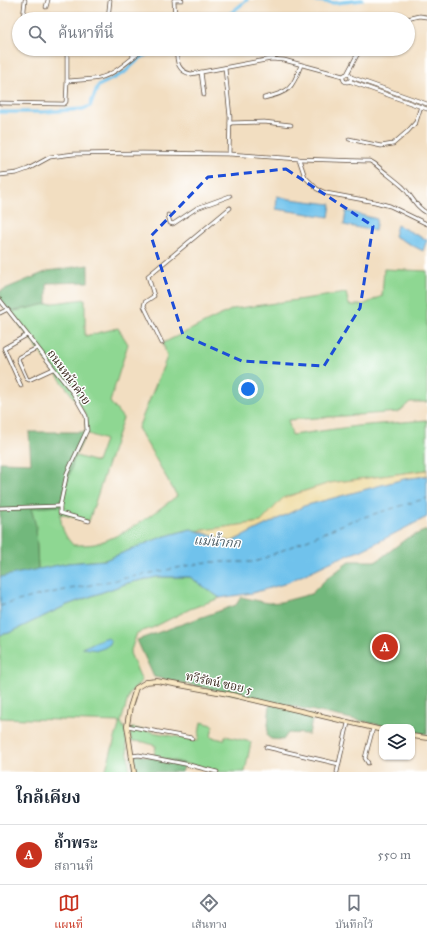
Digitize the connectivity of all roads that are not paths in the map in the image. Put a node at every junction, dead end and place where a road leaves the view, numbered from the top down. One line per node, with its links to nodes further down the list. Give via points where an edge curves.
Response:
1 (25, 0): 7 (street)
2 (48, 0): 6 (street)
3 (110, 0): 8 (street)
4 (174, 0): 5 (street); 9 (street)
5 (182, 0)
6 (46, 7)
7 (24, 12)
8 (109, 12)
9 (175, 12)
10 (415, 17): 11 (street)
11 (427, 17)
12 (67, 56): 22 (street)
13 (177, 56): 18 (street, via 180,69 191,74)
14 (356, 56): 19 (street)
15 (133, 57): 22 (street, via 106,76)
16 (301, 65): 17 (street, via 271,59); 20 (street); 24 (street, via 290,88 282,94)
17 (225, 68): 18 (street); 29 (street)
18 (201, 72): 23 (street)
19 (347, 74): 20 (street); 21 (street)
20 (343, 76): 21 (street, via 344,80)
21 (350, 79): 26 (street); 27 (street)
22 (68, 80): 25 (street, via 67,100 64,104)
23 (204, 95)
24 (264, 98)
25 (0, 103)
26 (427, 104)
27 (421, 106): 28 (street); 31 (street, via 416,122 392,144 381,146)
28 (427, 108)
29 (230, 123): 30 (street); 32 (street)
30 (292, 124)
31 (349, 139)
32 (229, 154): 33 (street); 34 (street, via 142,153 56,156 17,173)
33 (299, 159): 37 (street, via 370,161 404,188 412,201); 39 (street, via 303,173 317,189 390,206)
34 (0, 175)
35 (230, 196): 38 (street, via 197,208 173,224 170,223)
36 (230, 208): 44 (street, via 148,276 154,296 145,302 144,306)
37 (427, 213)
38 (168, 214)
39 (427, 224)
40 (0, 300): 41 (street, ถนนหน้าค่าย)
41 (8, 309): 42 (street); 43 (street, ถนนหน้าค่าย)
42 (0, 313)
43 (27, 335): 45 (street, ถนนหน้าค่าย); 47 (street, via 4,348)
44 (162, 343)
45 (37, 348): 46 (street, ถนนหน้าค่าย); 46 (street, via 19,357 27,379 30,380)
46 (53, 369): 48 (street, ถนนหน้าค่าย, via 73,394 86,416 87,430 67,473)
47 (21, 386)
48 (60, 506): 49 (street); 50 (street, via 60,513)
49 (0, 508)
50 (89, 521)
51 (348, 723): 52 (street, ทวีรัตน์ ซอย 5, via 228,694 158,681 146,682 136,688); 53 (street, ทวีรัตน์ ซอย 5); 61 (street)
52 (127, 726): 56 (street); 59 (street, ทวีรัตน์ ซอย 5)
53 (373, 728): 54 (street, ทวีรัตน์ ซอย 5); 60 (street, via 365,758)
54 (379, 729)
55 (415, 736): 57 (street)
56 (192, 738)
57 (427, 738)
58 (266, 747): 61 (street)
59 (131, 756): 62 (street, ทวีรัตน์ ซอย 5); 63 (street, via 139,755)
60 (368, 763)
61 (339, 764): 64 (street)
62 (134, 772)
63 (217, 772)
64 (337, 772)

